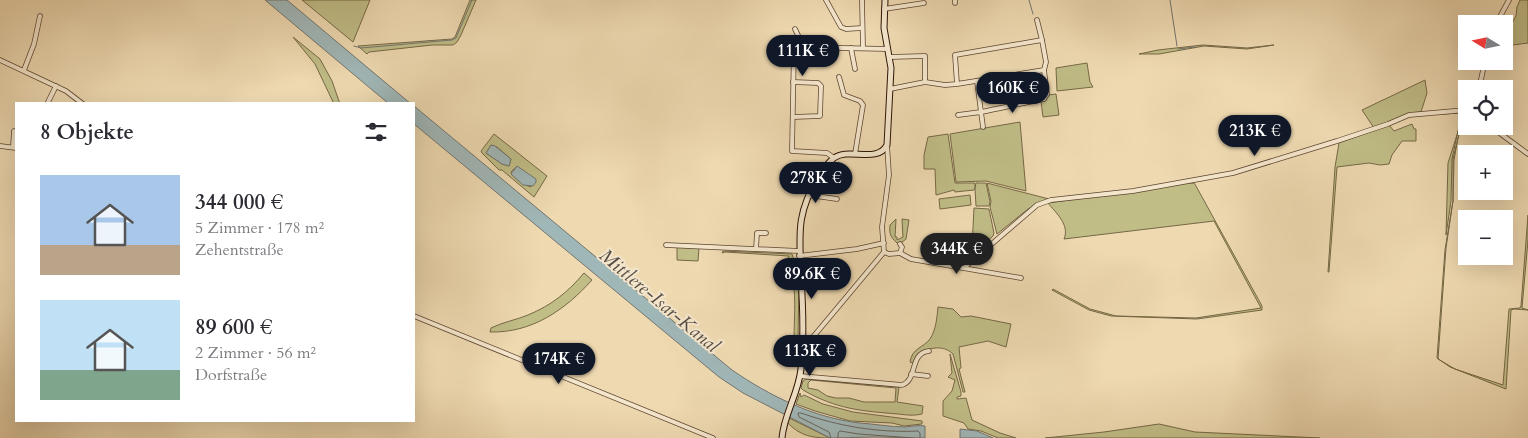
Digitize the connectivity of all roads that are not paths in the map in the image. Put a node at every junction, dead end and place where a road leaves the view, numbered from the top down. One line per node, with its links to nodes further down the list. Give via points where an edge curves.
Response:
1 (826, 0): 10 (street, via 841,27)
2 (862, 0): 10 (street)
3 (885, 0): 6 (street)
4 (1509, 0): 7 (street)
5 (924, 3): 6 (street)
6 (884, 9): 16 (street)
7 (1501, 15)
8 (40, 16): 20 (street)
9 (1037, 20): 12 (street)
10 (862, 28): 15 (street)
11 (795, 29): 13 (street)
12 (1042, 40): 21 (street, via 1046,62); 26 (street, via 955,55)
13 (804, 48): 14 (street); 23 (street, via 794,47)
14 (851, 48): 15 (street); 19 (street)
15 (863, 48): 16 (street)
16 (888, 50): 17 (street)
17 (890, 57): 24 (street, via 924,56); 28 (street)
18 (0, 60): 20 (street)
19 (855, 69)
20 (24, 70): 27 (street)
21 (1044, 70): 25 (street); 32 (street, via 1047,94 1044,99)
22 (839, 77): 41 (street, via 844,95 863,105)
23 (794, 82): 34 (street); 34 (street, via 818,83 821,86 820,116)
24 (925, 82): 26 (street); 28 (street)
25 (977, 82): 26 (street); 32 (street)
26 (957, 84)
27 (56, 86): 29 (street); 30 (street)
28 (890, 89): 40 (street)
29 (48, 102)
30 (81, 102)
31 (1458, 111): 54 (street, via 1409,115 1234,173 1133,191 1051,200 1029,212)
32 (980, 112): 33 (street); 35 (street)
33 (958, 115)
34 (793, 117): 43 (street, via 792,152 827,153)
35 (983, 127)
36 (14, 131): 39 (street)
37 (1502, 135): 42 (street)
38 (0, 146): 39 (street)
39 (14, 148)
40 (885, 148): 41 (street, via 876,154); 47 (street, via 889,175 882,227)
41 (855, 154): 43 (street)
42 (1528, 154)
43 (834, 158): 44 (street, via 823,170)
44 (810, 195): 45 (street); 52 (street, via 803,212)
45 (837, 199)
46 (766, 233): 50 (street, via 757,233)
47 (884, 243): 51 (street); 52 (street, via 857,249)
48 (900, 244): 53 (street)
49 (666, 245): 50 (street)
50 (756, 249): 52 (street)
51 (884, 252): 53 (street); 57 (street)
52 (799, 253): 57 (street)
53 (900, 253): 54 (street, via 911,259)
54 (965, 267): 55 (street)
55 (1021, 278)
56 (415, 316): 62 (street)
57 (802, 351): 60 (street)
58 (929, 352): 59 (street, via 917,357)
59 (911, 374): 60 (street, via 906,383 896,385); 61 (street)
60 (800, 376): 63 (street)
61 (928, 376)
62 (713, 438)
63 (782, 438)

